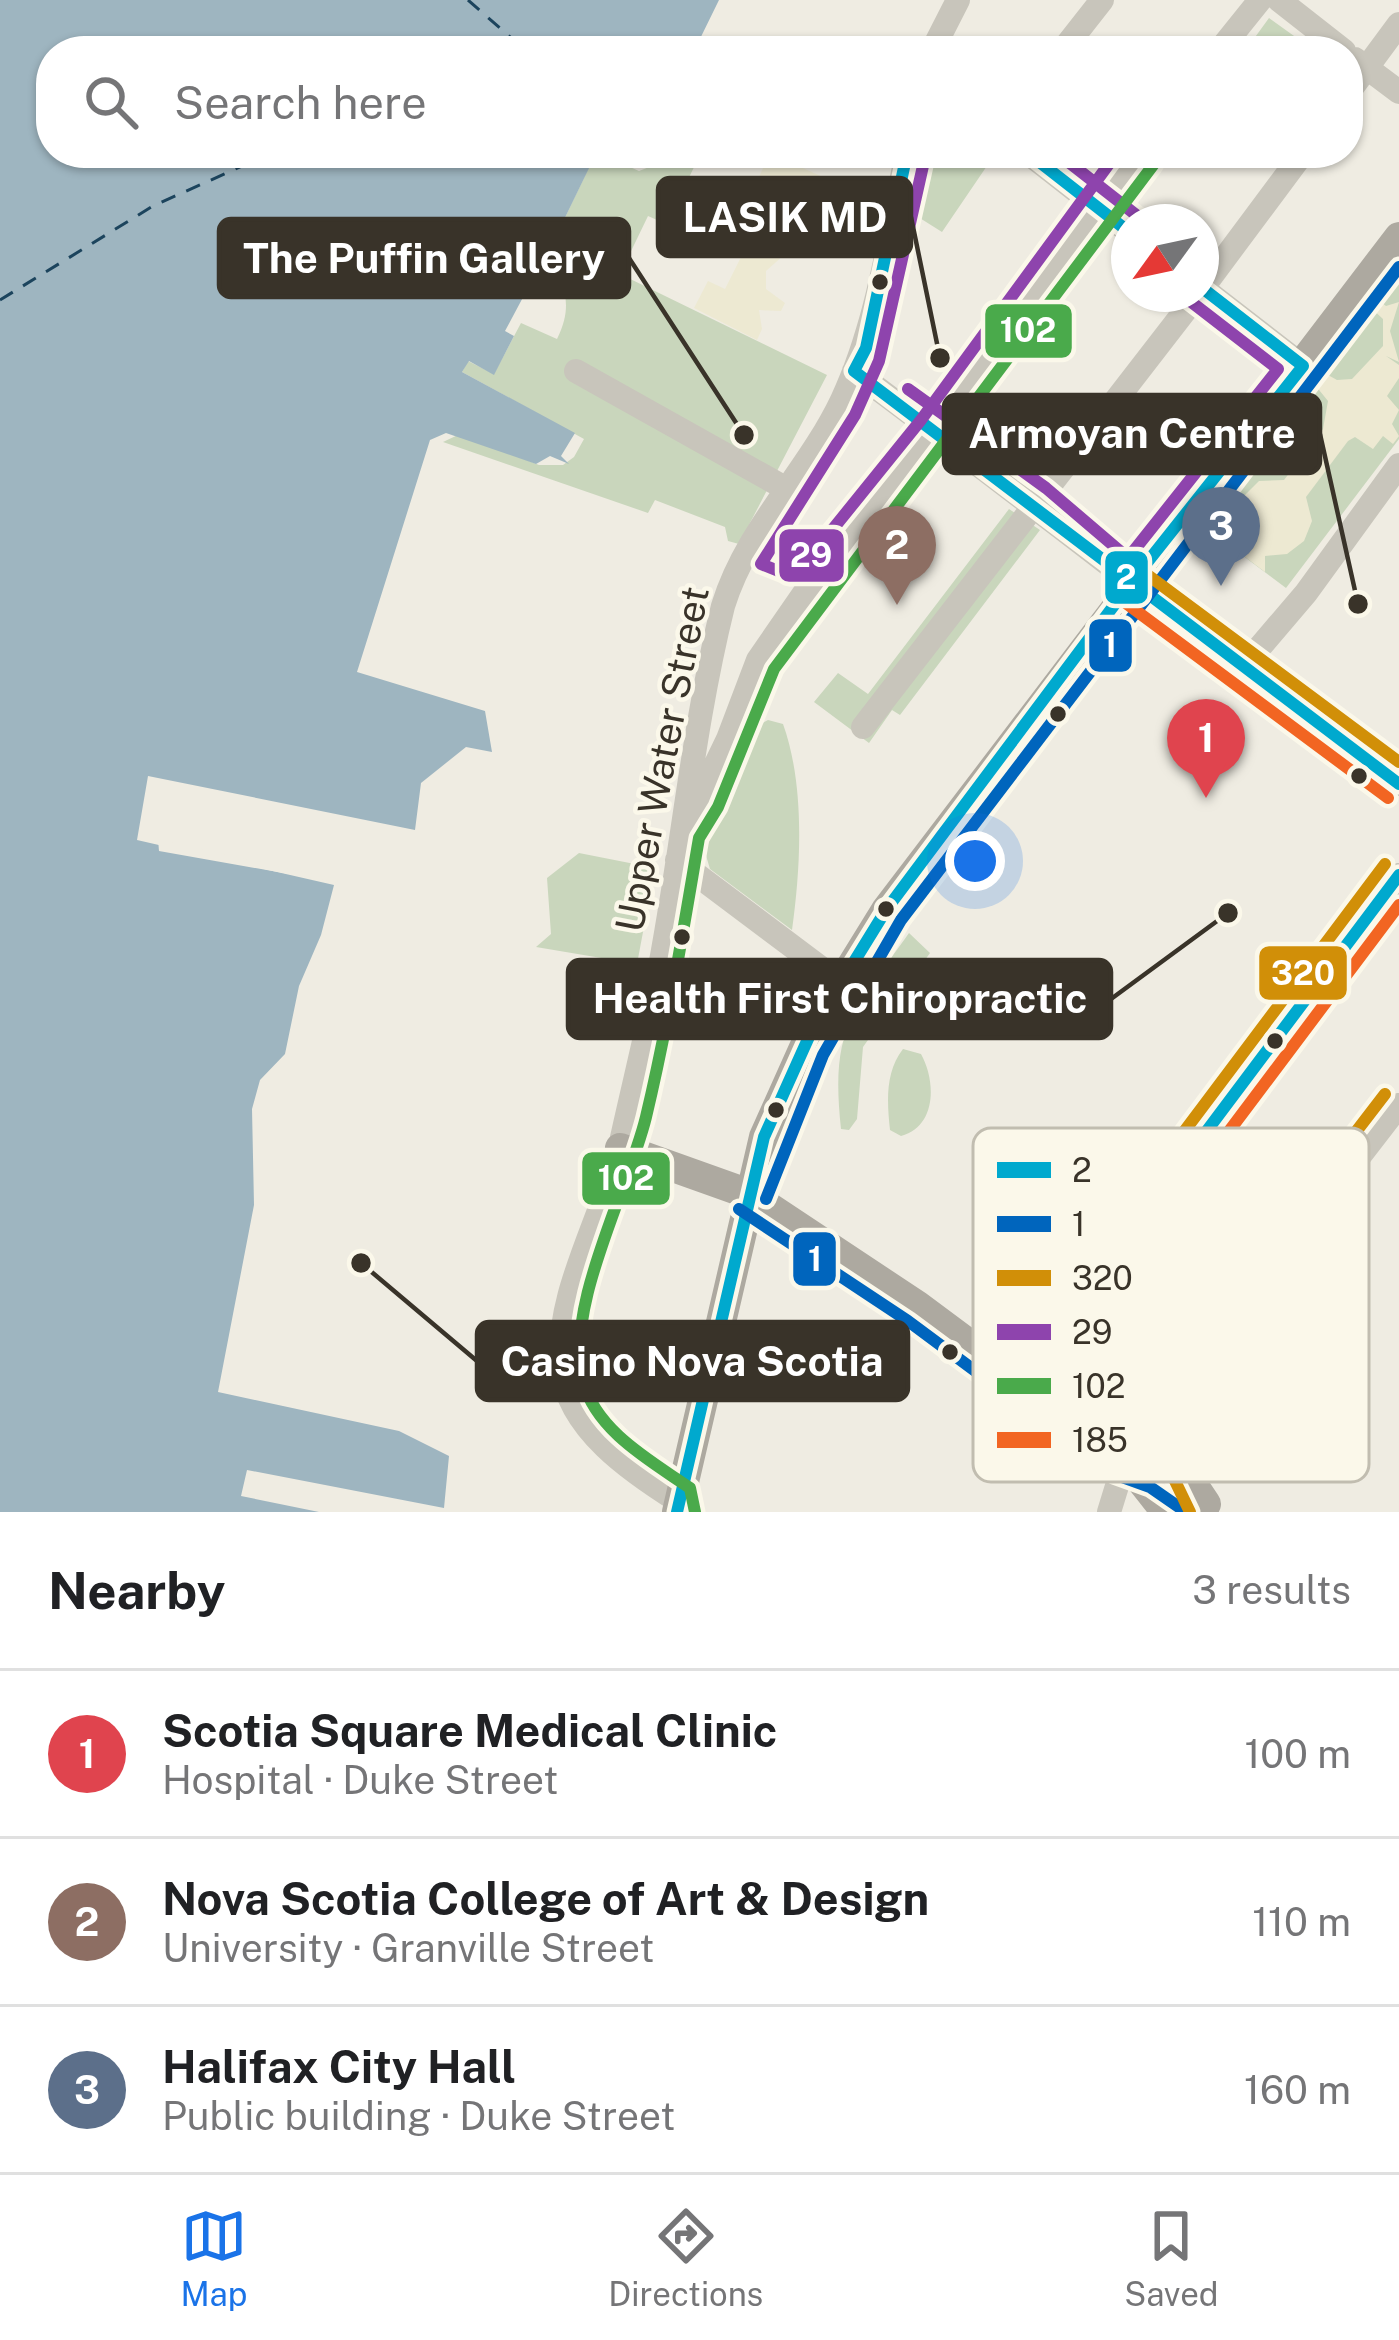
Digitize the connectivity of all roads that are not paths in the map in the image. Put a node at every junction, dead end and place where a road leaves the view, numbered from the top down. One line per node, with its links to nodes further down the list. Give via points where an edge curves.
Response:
1 (958, 0): 6 (street)
2 (1102, 0): 7 (street)
3 (1260, 0): 8 (street)
4 (1279, 0): 9 (street)
5 (1399, 24): 10 (street)
6 (940, 36)
7 (1074, 36)
8 (1231, 36)
9 (1325, 36)
10 (1363, 51)
11 (1363, 65): 12 (street)
12 (1399, 92)
13 (905, 168): 25 (street, Upper Water Street, via 866,348)
14 (1047, 168): 17 (street)
15 (1128, 168): 17 (street)
16 (1292, 168): 20 (street)
17 (1099, 208): 18 (street); 26 (street)
18 (1111, 218)
19 (1399, 237): 23 (main road)
20 (1219, 266)
21 (1219, 303): 23 (street)
22 (1184, 312): 29 (street)
23 (1303, 366): 30 (main road)
24 (576, 371): 28 (street)
25 (854, 371): 26 (street); 28 (street, Upper Water Street)
26 (935, 431): 29 (street); 34 (street, via 758,661)
27 (1399, 465): 31 (street)
28 (784, 488): 34 (street, Upper Water Street, via 723,606)
29 (1036, 503): 30 (street); 32 (street)
30 (1130, 584): 31 (street); 37 (main road, via 886,910)
31 (1242, 668): 33 (street)
32 (863, 727)
33 (1399, 784)
34 (682, 832): 35 (street, Upper Water Street)
35 (677, 860): 37 (street); 41 (street, Upper Water Street)
36 (1399, 875): 39 (street)
37 (841, 983): 42 (main road, via 764,1137)
38 (1399, 1105): 40 (street)
39 (1209, 1128)
40 (1369, 1144)
41 (620, 1148): 42 (main road); 47 (street, Upper Water Street, via 567,1310 562,1369 570,1400 592,1432)
42 (749, 1194): 43 (main road); 47 (main road)
43 (973, 1347)
44 (1118, 1482): 50 (street)
45 (1140, 1482): 49 (main road)
46 (1174, 1482): 48 (main road)
47 (678, 1507)
48 (1212, 1508)
49 (1160, 1511)
50 (1109, 1512)

